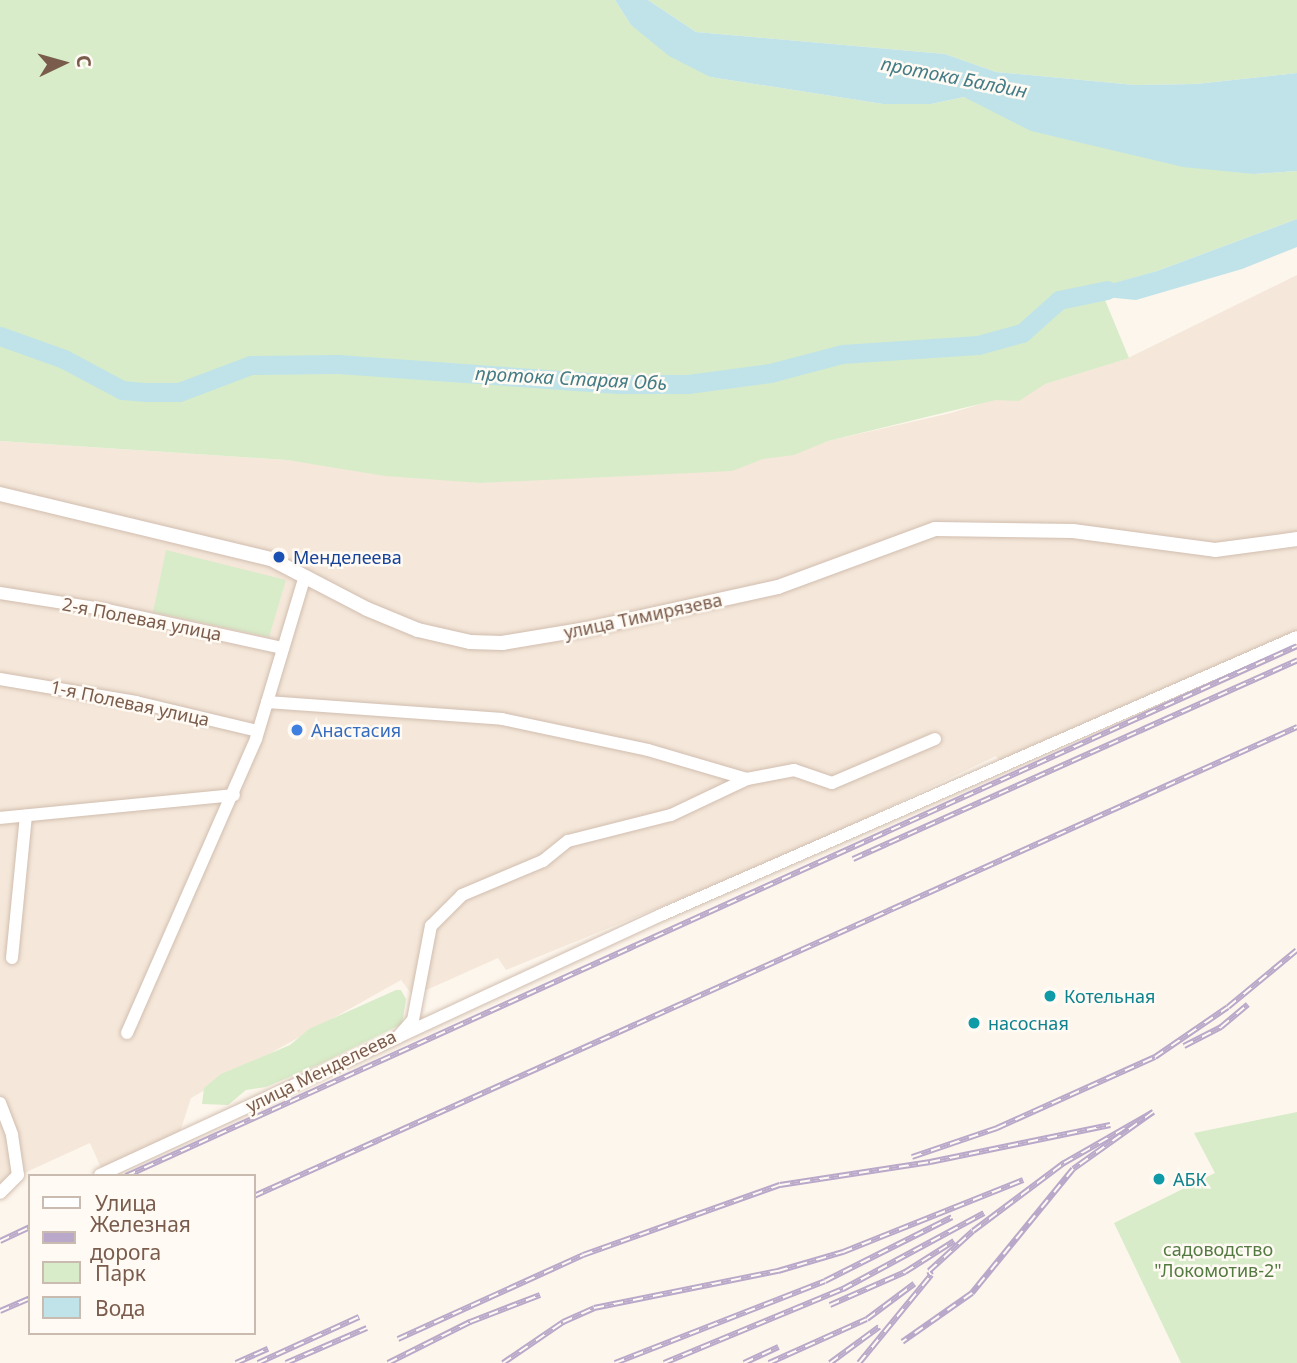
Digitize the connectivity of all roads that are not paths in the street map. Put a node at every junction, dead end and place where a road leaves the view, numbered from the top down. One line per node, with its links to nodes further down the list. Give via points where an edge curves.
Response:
1 (0, 495): 3 (street, улица Тимирязева, via 271,559)
2 (1297, 539): 3 (street, улица Тимирязева, via 1215,550 1073,531 935,529 778,587 624,622 502,643 470,642 418,630)
3 (305, 576): 6 (street)
4 (0, 593): 6 (street, 2-я Полевая улица, via 108,610)
5 (1297, 637): 17 (street, via 661,915)
6 (283, 648): 8 (street)
7 (0, 679): 9 (street, 1-я Полевая улица, via 136,702)
8 (267, 702): 9 (street); 11 (street, улица Менделеева, via 502,719 648,750)
9 (258, 731): 12 (street)
10 (935, 739): 11 (street, улица Менделеева, via 832,783 794,770)
11 (747, 779): 17 (street, улица Менделеева, via 671,816 568,841 543,861 462,895 431,926 414,1020)
12 (234, 795): 13 (street); 16 (street)
13 (26, 816): 14 (street); 15 (street)
14 (0, 818)
15 (12, 958)
16 (127, 1032)
17 (398, 1037): 19 (street, улица Менделеева)
18 (0, 1103): 20 (street, via 12,1135 18,1175)
19 (102, 1174)
20 (0, 1193)

